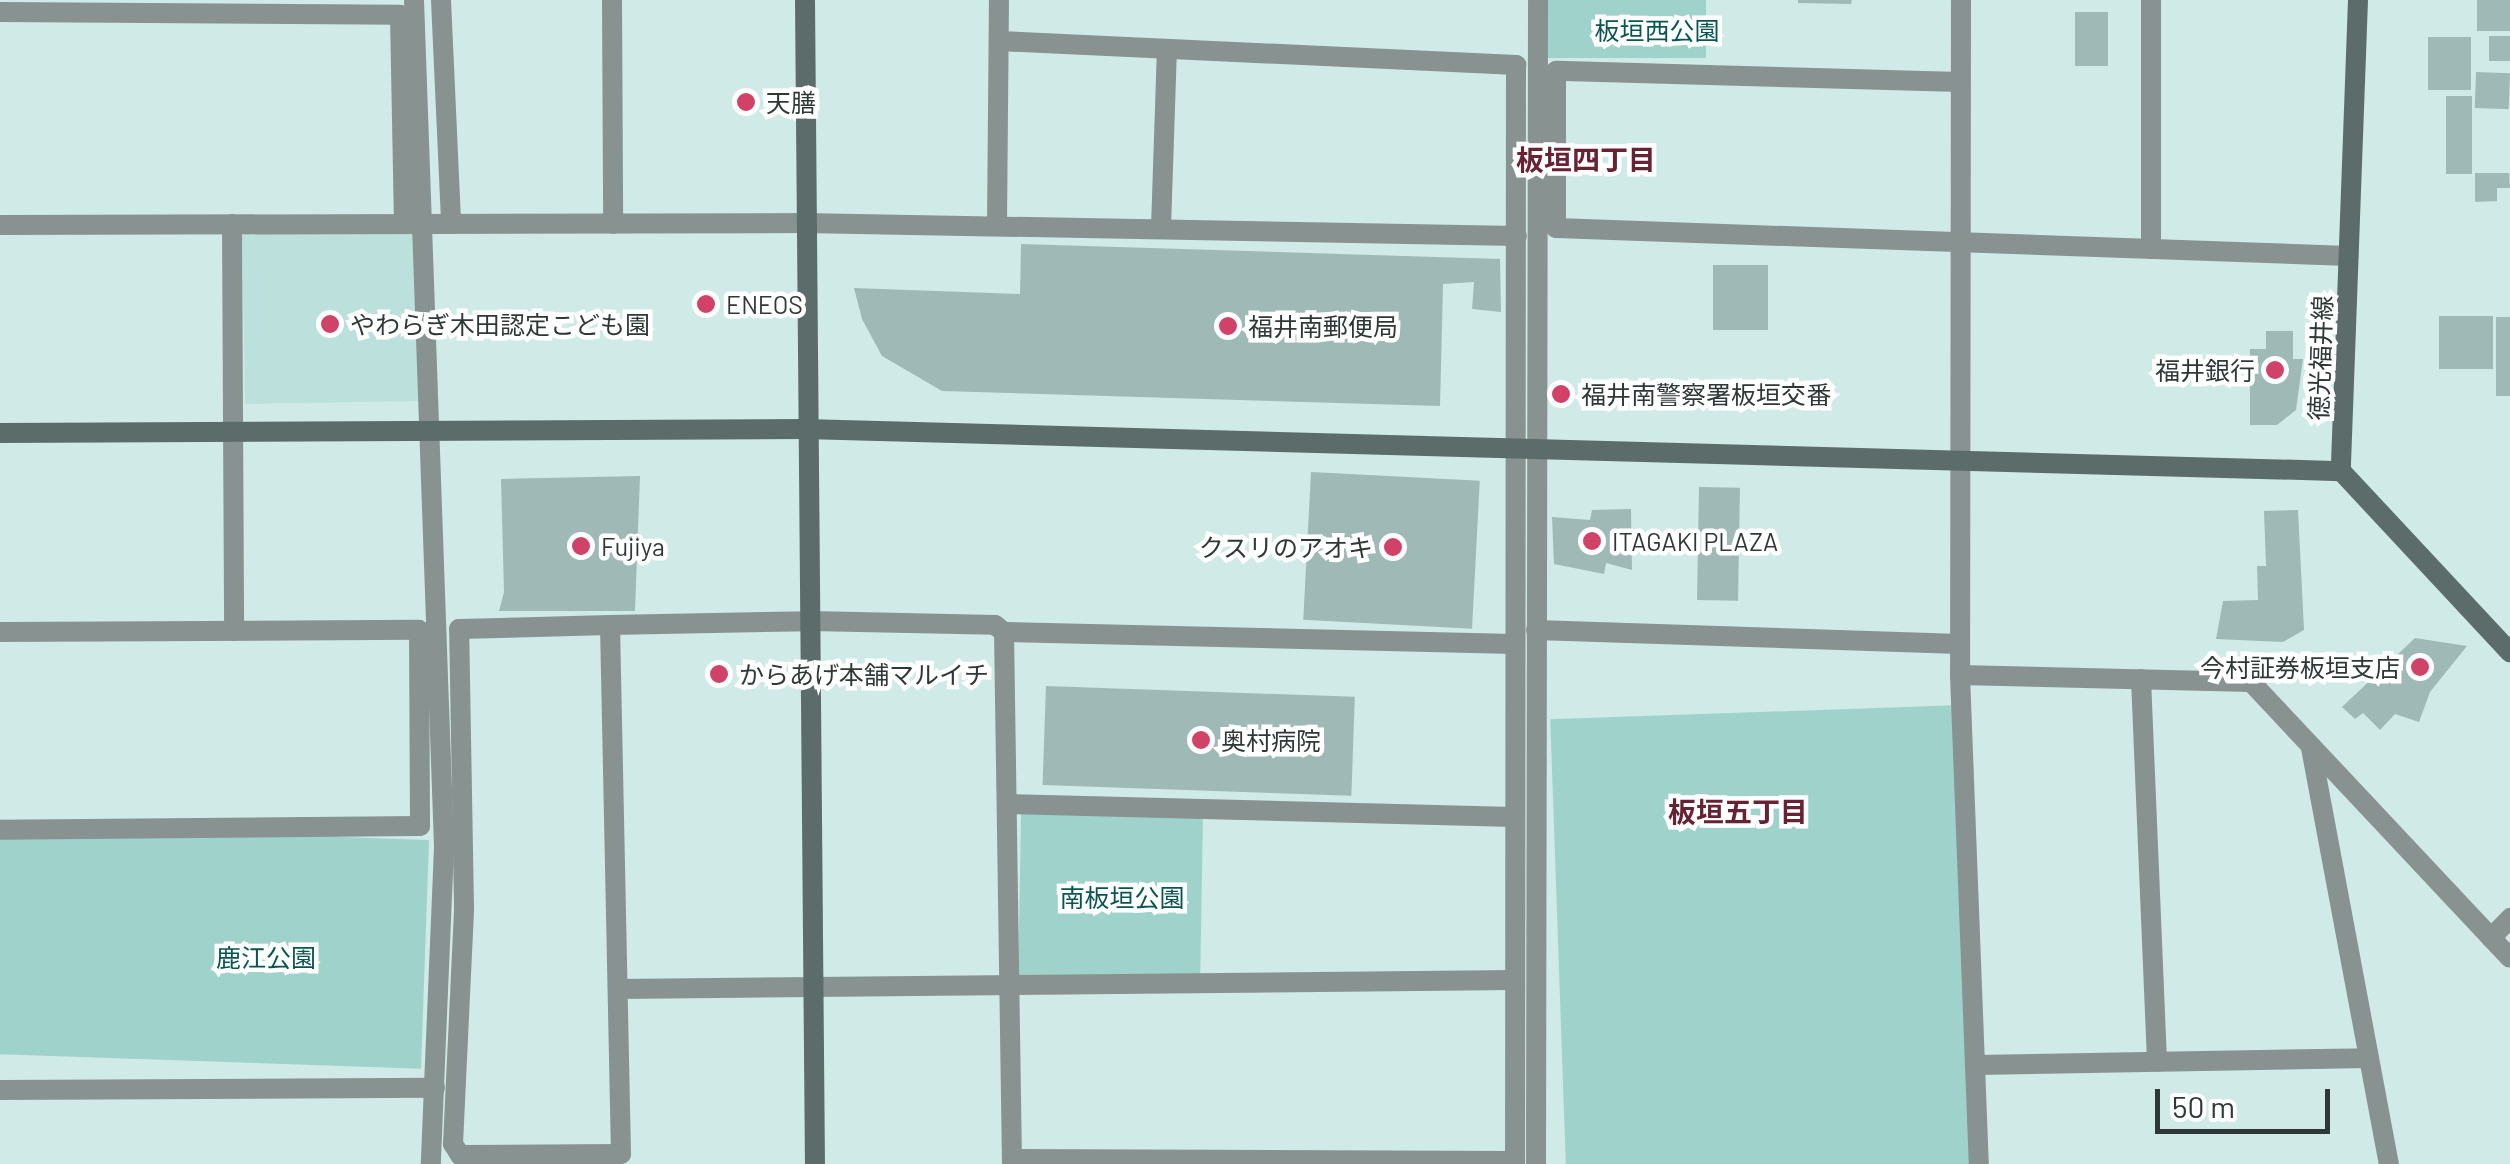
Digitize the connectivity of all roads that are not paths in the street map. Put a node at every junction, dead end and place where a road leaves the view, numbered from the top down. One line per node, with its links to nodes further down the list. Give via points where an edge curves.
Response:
1 (414, 0): 17 (street)
2 (441, 0): 18 (street)
3 (612, 0): 19 (street)
4 (805, 0): 14 (street)
5 (999, 0): 11 (street)
6 (1538, 0): 31 (street)
7 (1961, 0): 13 (street)
8 (2150, 0): 24 (street)
9 (2358, 0): 25 (street, 徳光福井線)
10 (0, 12): 17 (street, via 400,15)
11 (998, 41): 12 (street); 20 (street)
12 (1167, 49): 21 (street); 22 (street, via 1516,65)
13 (1960, 82): 23 (street); 23 (street, via 1556,70 1556,228)
14 (803, 222): 19 (street); 20 (street); 26 (street)
15 (0, 224): 16 (street)
16 (232, 224): 17 (street); 28 (street)
17 (414, 224): 18 (street); 27 (street)
18 (452, 224): 19 (street)
19 (613, 224)
20 (997, 224): 21 (street)
21 (1161, 228): 22 (street)
22 (1517, 236): 30 (street)
23 (1957, 242): 24 (street); 32 (street)
24 (2151, 249): 25 (street)
25 (2348, 256): 33 (street, 徳光福井線)
26 (804, 429): 27 (street); 30 (street); 34 (street)
27 (430, 430): 28 (street); 59 (street, via 444,848)
28 (234, 431): 29 (street); 36 (street)
29 (0, 433)
30 (1514, 444): 31 (street); 40 (street)
31 (1537, 444): 32 (street); 37 (street)
32 (1960, 458): 33 (street); 41 (street)
33 (2341, 470): 42 (street)
34 (810, 621): 35 (street); 39 (street, via 995,625); 54 (street)
35 (610, 626): 55 (street); 61 (street, via 459,629 464,908 453,1144 460,1155)
36 (234, 630): 38 (street); 48 (street, via 419,630 420,826)
37 (1536, 630): 41 (street); 66 (street)
38 (0, 632)
39 (1004, 632): 40 (street); 46 (street)
40 (1514, 644): 47 (street)
41 (1960, 644): 43 (street)
42 (2510, 652)
43 (1960, 675): 44 (street); 58 (street)
44 (2140, 680): 45 (street, via 2251,682); 57 (street)
45 (2311, 746): 50 (street); 56 (street)
46 (1007, 804): 47 (street); 53 (street)
47 (1514, 817): 52 (street)
48 (0, 830)
49 (2510, 918): 50 (street)
50 (2490, 938): 51 (street)
51 (2510, 958)
52 (1514, 980): 53 (street); 63 (street)
53 (1009, 982): 54 (street); 62 (street)
54 (813, 984): 55 (street); 65 (street)
55 (618, 990): 61 (street)
56 (2369, 1058): 57 (street); 68 (street)
57 (2157, 1062): 58 (street)
58 (1976, 1065): 67 (street)
59 (436, 1088): 60 (street); 64 (street)
60 (0, 1090)
61 (622, 1159)
62 (1012, 1161): 63 (street)
63 (1515, 1162)
64 (431, 1164)
65 (815, 1164)
66 (1536, 1164)
67 (1979, 1164)
68 (2389, 1164)

